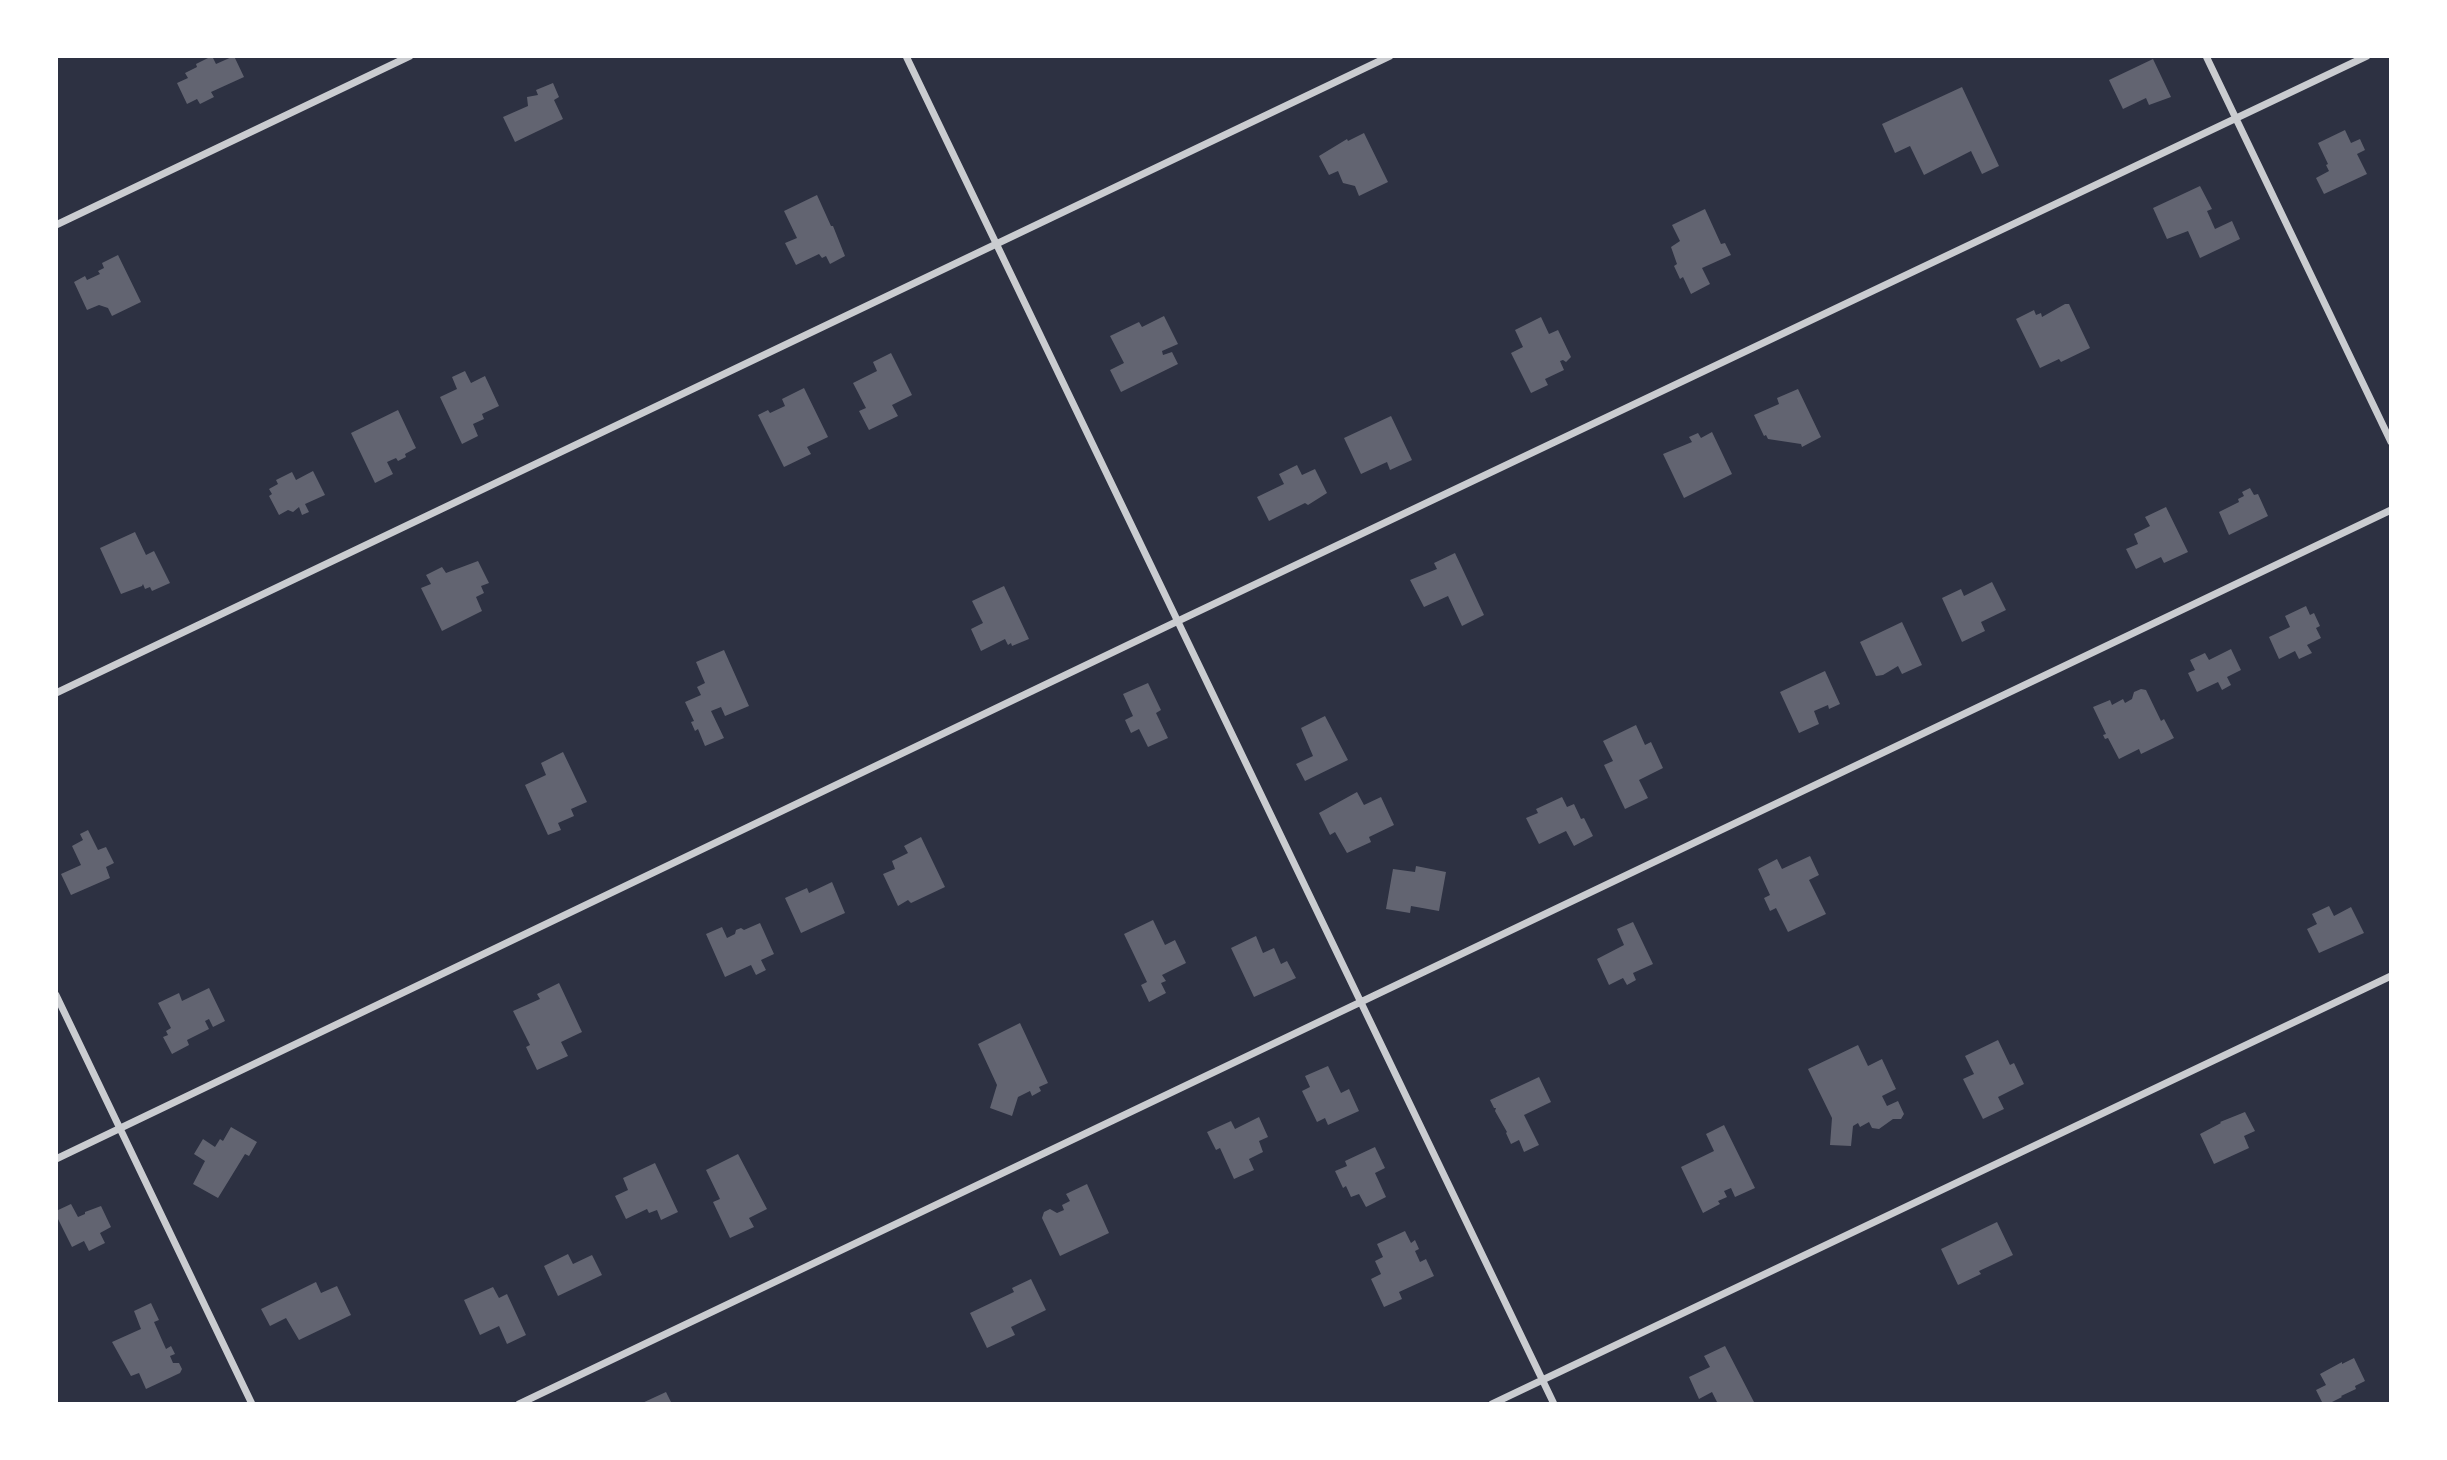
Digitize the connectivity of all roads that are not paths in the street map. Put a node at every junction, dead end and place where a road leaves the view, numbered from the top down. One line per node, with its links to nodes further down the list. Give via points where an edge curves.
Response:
1 (410, 56): 7 (street)
2 (906, 56): 8 (street)
3 (1390, 56): 8 (street)
4 (2206, 56): 6 (street)
5 (2367, 56): 6 (street)
6 (2236, 119): 9 (street); 11 (street)
7 (56, 225)
8 (997, 244): 11 (street); 12 (street)
9 (2391, 442)
10 (2391, 510): 15 (street)
11 (1178, 621): 15 (street); 16 (street)
12 (56, 693)
13 (2391, 976): 18 (street)
14 (56, 995): 16 (street)
15 (1361, 1000): 18 (street); 20 (street)
16 (120, 1128): 17 (street); 19 (street)
17 (56, 1159)
18 (1542, 1380): 21 (street); 22 (street)
19 (252, 1404)
20 (519, 1404)
21 (1492, 1404)
22 (1554, 1404)

